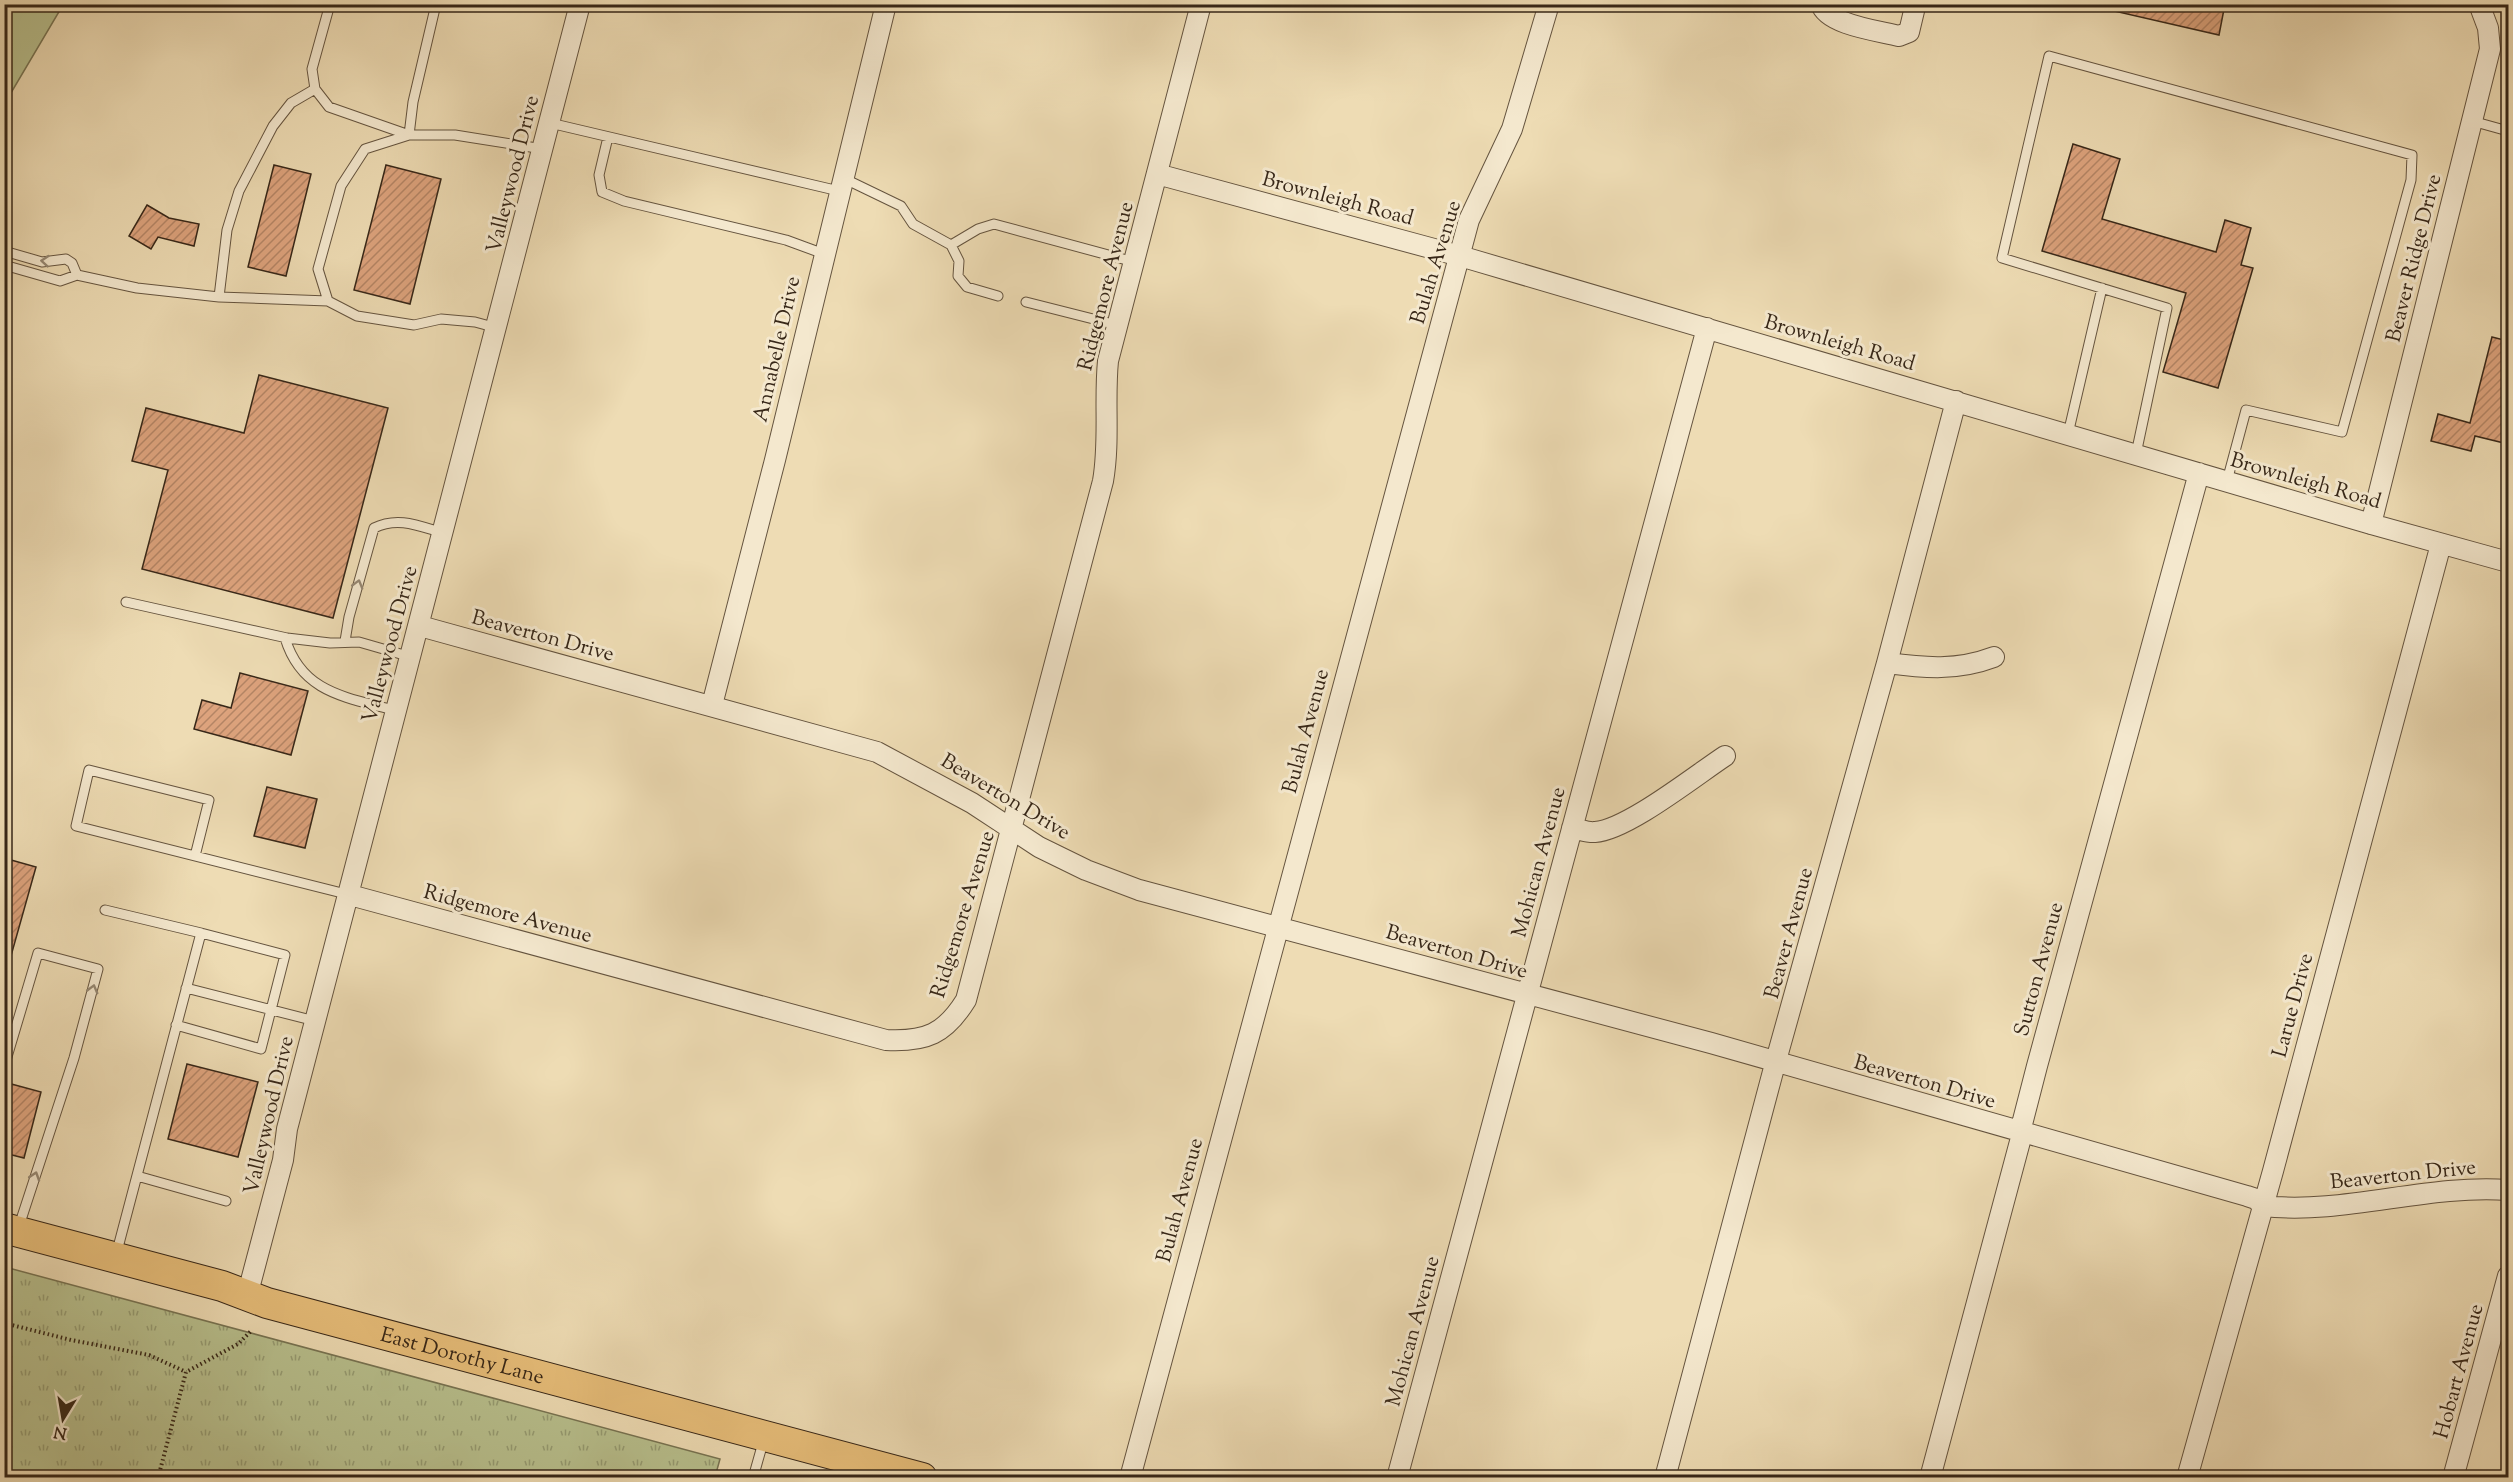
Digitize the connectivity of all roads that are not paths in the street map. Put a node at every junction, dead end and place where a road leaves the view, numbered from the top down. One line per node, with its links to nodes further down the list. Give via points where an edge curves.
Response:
1 (330, 4): 10 (lane, via 312,69)
2 (436, 4): 14 (lane)
3 (580, 4): 12 (street, Valleywood Drive)
4 (886, 4): 18 (street, Annabelle Drive)
5 (1200, 4): 17 (street, Ridgemore Avenue)
6 (1549, 4): 22 (street, Bulah Avenue, via 1512,129 1469,220)
7 (1821, 4): 8 (street, via 1823,12 1834,20 1899,36 1909,32 1914,11)
8 (1911, 4)
9 (2480, 4): 11 (street, Beaver Ridge Drive, via 2490,49)
10 (315, 89): 14 (lane, via 329,107); 28 (lane, via 291,103 273,126 239,191 227,230)
11 (2472, 121): 13 (lane); 39 (street, Beaver Ridge Drive)
12 (550, 123): 15 (lane); 16 (street, Valleywood Drive)
13 (2508, 131)
14 (409, 135): 16 (lane, via 455,135); 29 (lane, via 365,149 341,186 318,269)
15 (608, 137): 18 (lane); 21 (lane, via 599,175 602,192 624,201 786,240)
16 (543, 149): 32 (street, Valleywood Drive)
17 (1157, 174): 22 (street, Brownleigh Road); 23 (street, Ridgemore Avenue)
18 (841, 185): 19 (lane, via 901,206 913,224); 21 (street, Annabelle Drive)
19 (951, 245): 23 (lane, via 994,224); 27 (lane, via 959,261 958,276 967,287)
20 (4, 251): 25 (lane, one-way to 20, via 66,259 42,262)
21 (824, 254): 50 (street, Annabelle Drive)
22 (1460, 256): 33 (street, Brownleigh Road); 58 (street, Bulah Avenue)
23 (1134, 262): 31 (street, Ridgemore Avenue)
24 (4, 265): 25 (lane, via 60,281)
25 (77, 275): 28 (lane, via 137,288)
26 (2102, 288): 35 (lane); 36 (lane, via 2167,308); 38 (lane, via 2002,258 2049,56 2412,155 2411,180 2342,432 2246,410)
27 (998, 296)
28 (219, 297): 29 (lane)
29 (328, 300): 32 (lane, via 357,316 414,326 441,319)
30 (1026, 303): 31 (lane)
31 (1117, 325): 54 (street, Ridgemore Avenue, via 1105,388 1107,448 1103,481)
32 (497, 328): 40 (street, Valleywood Drive)
33 (1707, 328): 34 (street, Brownleigh Road); 53 (street, Mohican Avenue)
34 (1956, 401): 35 (street, Brownleigh Road); 49 (street, Beaver Avenue)
35 (2068, 434): 36 (street, Brownleigh Road)
36 (2136, 454): 37 (street, Brownleigh Road)
37 (2199, 473): 38 (street, Brownleigh Road); 67 (street, Sutton Avenue, via 2046,1032)
38 (2227, 481): 39 (street, Brownleigh Road)
39 (2371, 524): 41 (street, Brownleigh Road)
40 (443, 533): 44 (street, Valleywood Drive); 46 (lane, one-way to 40, via 374,528 387,521 405,522)
41 (2441, 544): 42 (street, Brownleigh Road); 71 (street, Larue Drive)
42 (2508, 562)
43 (126, 602): 45 (lane)
44 (420, 626): 47 (street, Valleywood Drive); 50 (street, Beaverton Drive)
45 (285, 638): 46 (lane); 51 (lane, via 301,672 317,685)
46 (345, 641): 47 (lane)
47 (411, 657): 51 (street, Valleywood Drive)
48 (1994, 657): 49 (street, via 1970,666 1929,669)
49 (1887, 663): 65 (street, Beaver Avenue)
50 (712, 705): 54 (street, Beaverton Drive, via 877,752 934,780)
51 (397, 711): 56 (street, Valleywood Drive)
52 (1725, 756): 53 (street, via 1618,824 1596,832)
53 (1572, 828): 61 (street, Mohican Avenue)
54 (1012, 831): 56 (street, Ridgemore Avenue, via 966,1000 940,1031 906,1041 886,1040); 58 (street, Beaverton Drive, via 1139,890)
55 (195, 856): 55 (lane, via 76,826 89,770 209,800); 56 (lane)
56 (350, 895): 63 (street, Valleywood Drive)
57 (105, 910): 59 (lane)
58 (1277, 928): 61 (street, Beaverton Drive); 79 (street, Bulah Avenue)
59 (201, 933): 60 (lane); 62 (lane, via 285,955)
60 (186, 988): 62 (lane); 64 (lane)
61 (1527, 995): 65 (street, Beaverton Drive, via 1711,1043); 80 (street, Mohican Avenue)
62 (272, 1010): 63 (lane); 64 (lane, via 261,1049)
63 (315, 1021): 75 (street, Valleywood Drive)
64 (176, 1025): 68 (lane)
65 (1775, 1064): 67 (street, Beaverton Drive); 81 (street, Beaver Avenue)
66 (4, 1067): 72 (lane, one-way to 66, via 74,1058 98,969 38,953)
67 (2022, 1134): 71 (street, Beaverton Drive, via 2247,1196); 82 (street, Sutton Avenue)
68 (137, 1176): 70 (lane); 73 (lane)
69 (2508, 1190): 71 (street, Beaverton Drive, via 2429,1191 2326,1207)
70 (226, 1201)
71 (2263, 1206): 83 (street, Larue Drive)
72 (11, 1230): 73 (main road, East Dorothy Lane)
73 (116, 1257): 75 (main road, East Dorothy Lane)
74 (2508, 1276): 84 (street, Hobart Avenue)
75 (247, 1296): 76 (main road, East Dorothy Lane)
76 (764, 1436): 77 (lane); 78 (main road, East Dorothy Lane)
77 (753, 1478)
78 (922, 1478)
79 (1130, 1478)
80 (1397, 1478)
81 (1665, 1478)
82 (1930, 1478)
83 (2187, 1478)
84 (2453, 1478)

